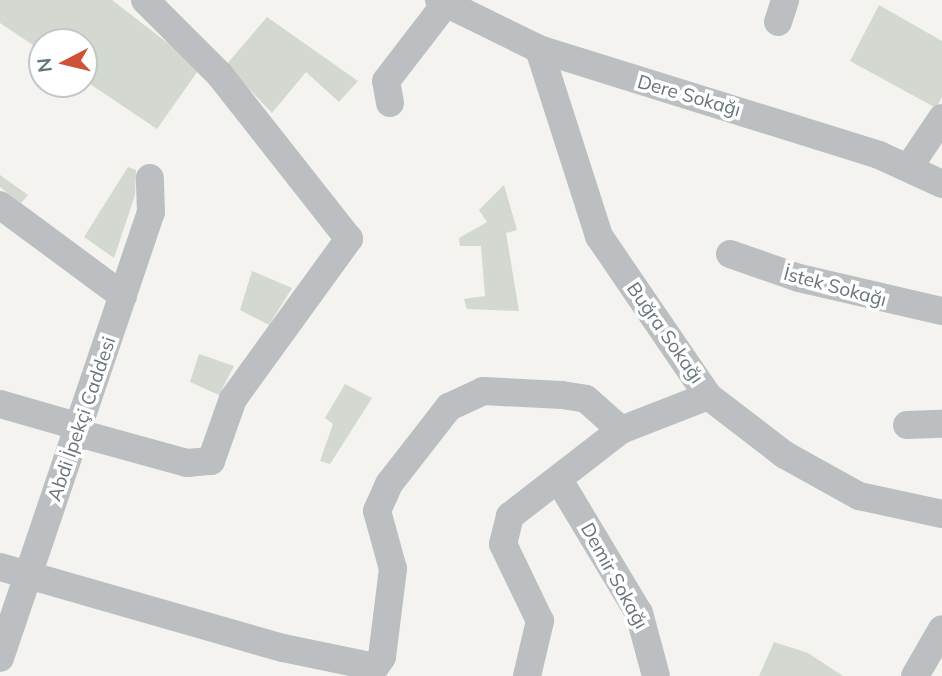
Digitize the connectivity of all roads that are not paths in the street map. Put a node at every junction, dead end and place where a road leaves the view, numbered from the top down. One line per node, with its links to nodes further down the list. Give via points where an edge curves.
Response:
1 (145, 0): 17 (street, via 220,75 349,239 233,399 211,461 187,463)
2 (457, 4): 3 (street, Dere Sokağı); 4 (street, via 386,81)
3 (539, 49): 6 (street, Dere Sokağı); 13 (street, Buğra Sokağı, via 599,236)
4 (390, 103)
5 (942, 117): 6 (street)
6 (909, 167): 8 (street, Dere Sokağı)
7 (150, 178): 11 (street, Abdi İpekçi Caddesi, via 151,212)
8 (942, 184)
9 (0, 205): 11 (street)
10 (730, 254): 12 (street, İstek Sokağı, via 799,278)
11 (122, 296): 17 (street, Abdi İpekçi Caddesi)
12 (942, 311)
13 (708, 396): 18 (street, Buğra Sokağı); 20 (street, via 785,455 859,496)
14 (0, 404): 17 (street)
15 (942, 424): 16 (street)
16 (907, 425)
17 (79, 430): 22 (street, Abdi İpekçi Caddesi)
18 (621, 430): 19 (street, Buğra Sokağı); 25 (street, via 586,399 562,394 483,391 449,407 389,484 377,511 394,569 382,657 375,667)
19 (559, 480): 26 (street, Buğra Sokağı, via 510,516 503,530 540,621); 27 (street, Demir Sokağı, via 639,613)
20 (942, 514)
21 (0, 567): 22 (street)
22 (29, 573): 24 (street, Abdi İpekçi Caddesi); 25 (street)
23 (938, 641): 28 (street)
24 (0, 657)
25 (360, 670)
26 (527, 676)
27 (656, 676)
28 (915, 676)

